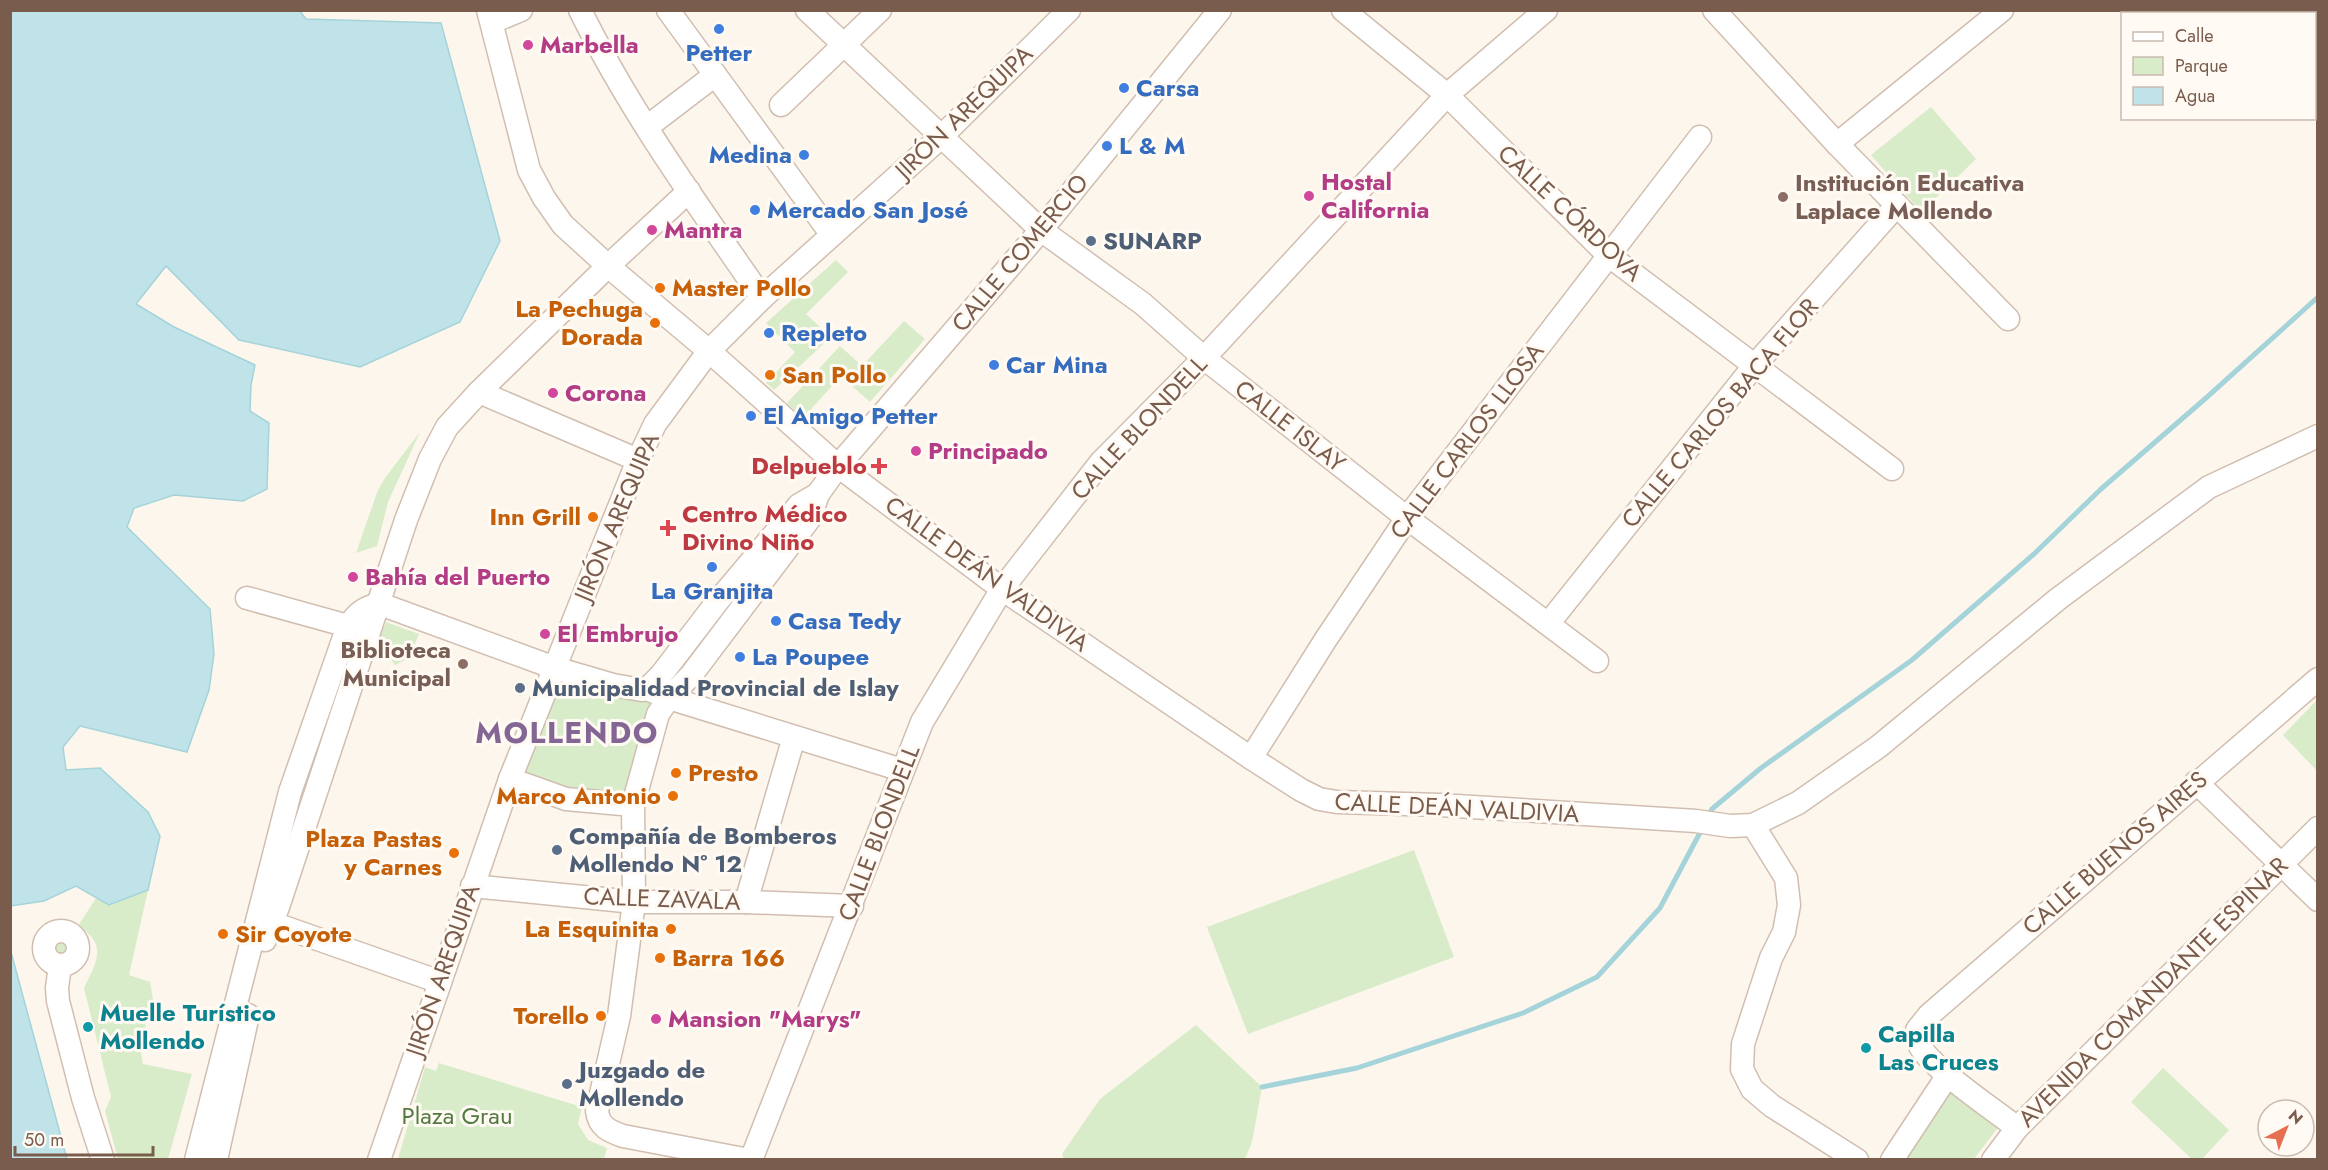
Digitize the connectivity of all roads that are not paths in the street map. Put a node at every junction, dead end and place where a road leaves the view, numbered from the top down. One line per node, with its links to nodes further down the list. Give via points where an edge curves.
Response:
1 (521, 10): 12 (street)
2 (580, 10): 17 (street, via 603,57)
3 (668, 10): 14 (street)
4 (807, 10): 13 (street, CALLE ISLAY)
5 (880, 10): 13 (street)
6 (1069, 10): 19 (street, JIRÓN AREQUIPA)
7 (1220, 10): 23 (street, CALLE COMERCIO)
8 (1343, 10): 15 (street, CALLE CÓRDOVA)
9 (1546, 10): 15 (street, CALLE BLONDELL)
10 (1714, 10): 20 (street)
11 (2002, 10): 20 (street)
12 (490, 16): 26 (street, CALLE DEÁN VALDIVIA, via 530,170 563,225)
13 (843, 46): 16 (street); 19 (street, CALLE ISLAY)
14 (715, 75): 17 (street); 24 (street)
15 (1447, 95): 25 (street, CALLE CÓRDOVA); 30 (street, CALLE BLONDELL)
16 (781, 105)
17 (647, 127): 21 (street)
18 (1700, 137): 25 (street, CALLE CARLOS LLOSA)
19 (940, 138): 23 (street, CALLE ISLAY); 24 (street, JIRÓN AREQUIPA)
20 (1837, 144): 22 (street)
21 (689, 191): 26 (street); 27 (street)
22 (1897, 205): 28 (street); 31 (street, CALLE CARLOS BACA FLOR)
23 (1041, 230): 30 (street, CALLE ISLAY, via 1143,304); 35 (street, CALLE COMERCIO)
24 (832, 236): 27 (street, JIRÓN AREQUIPA)
25 (1608, 255): 31 (street, CALLE CÓRDOVA); 38 (street, CALLE CARLOS LLOSA)
26 (608, 266): 29 (street, CALLE DEÁN VALDIVIA); 32 (street)
27 (762, 298): 29 (street, JIRÓN AREQUIPA)
28 (2008, 319)
29 (709, 351): 34 (street, JIRÓN AREQUIPA, via 655,424); 35 (street, CALLE DEÁN VALDIVIA)
30 (1204, 358): 38 (street, CALLE ISLAY); 39 (street, CALLE BLONDELL, via 1101,462)
31 (1754, 366): 36 (street, CALLE CÓRDOVA); 42 (street, CALLE CARLOS BACA FLOR)
32 (479, 392): 34 (street); 41 (street, via 447,427 430,459)
33 (2318, 436): 55 (street, via 2209,487 2058,599 1878,747 1798,803)
34 (638, 460): 45 (street, JIRÓN AREQUIPA)
35 (838, 466): 37 (street, CALLE COMERCIO); 39 (street, CALLE DEÁN VALDIVIA)
36 (1892, 469)
37 (818, 494): 47 (street, CALLE COMERCIO, via 799,505); 48 (street, CALLE COMERCIO, via 810,518 692,674)
38 (1407, 518): 42 (street, CALLE ISLAY); 50 (street, CALLE CARLOS LLOSA)
39 (1002, 589): 50 (street, CALLE DEÁN VALDIVIA); 51 (street, CALLE BLONDELL, via 922,722)
40 (247, 598): 43 (street)
41 (380, 604): 43 (street, via 358,612); 45 (street); 63 (street)
42 (1548, 624): 44 (street, CALLE ISLAY)
43 (348, 626): 63 (street, via 290,792)
44 (1597, 661)
45 (555, 668): 47 (street, via 613,685); 52 (street, JIRÓN AREQUIPA)
46 (2318, 679): 53 (street, CALLE BUENOS AIRES)
47 (647, 689): 48 (street)
48 (669, 698): 49 (street); 54 (street, CALLE COMERCIO, via 658,714)
49 (794, 737): 51 (street); 61 (street)
50 (1251, 758): 55 (street, CALLE DEÁN VALDIVIA, via 1301,790 1337,802)
51 (902, 770): 62 (street, CALLE BLONDELL)
52 (510, 779): 54 (street, via 566,799); 58 (street, JIRÓN AREQUIPA)
53 (2196, 782): 57 (street); 68 (street, CALLE BUENOS AIRES, via 1929,1015 1917,1030 1919,1044)
54 (633, 805): 60 (street, CALLE COMERCIO)
55 (1753, 825): 75 (street, via 1786,878 1789,905 1784,932 1771,958 1743,1044 1742,1069 1752,1089 1772,1106)
56 (2318, 828): 57 (street, AVENIDA COMANDANTE ESPINAR)
57 (2280, 865): 59 (street); 69 (street, AVENIDA COMANDANTE ESPINAR)
58 (472, 886): 60 (street, CALLE ZAVALA); 67 (street, JIRÓN AREQUIPA)
59 (2318, 900)
60 (634, 902): 61 (street, CALLE ZAVALA); 74 (street, CALLE COMERCIO, via 619,1016 598,1120 608,1131)
61 (746, 902): 62 (street, CALLE ZAVALA)
62 (852, 906): 74 (street, CALLE BLONDELL)
63 (265, 920): 64 (street); 66 (street); 67 (street)
64 (262, 947): 66 (street); 72 (street)
65 (60, 965): 70 (street, via 58,1001)
66 (245, 968): 71 (street)
67 (440, 982): 73 (street, JIRÓN AREQUIPA)
68 (1948, 1076): 69 (street); 76 (street)
69 (2017, 1128): 77 (street, AVENIDA COMANDANTE ESPINAR)
70 (103, 1160)
71 (196, 1160)
72 (216, 1160)
73 (379, 1160)
74 (750, 1160)
75 (1857, 1160)
76 (1893, 1160)
77 (1993, 1160)

